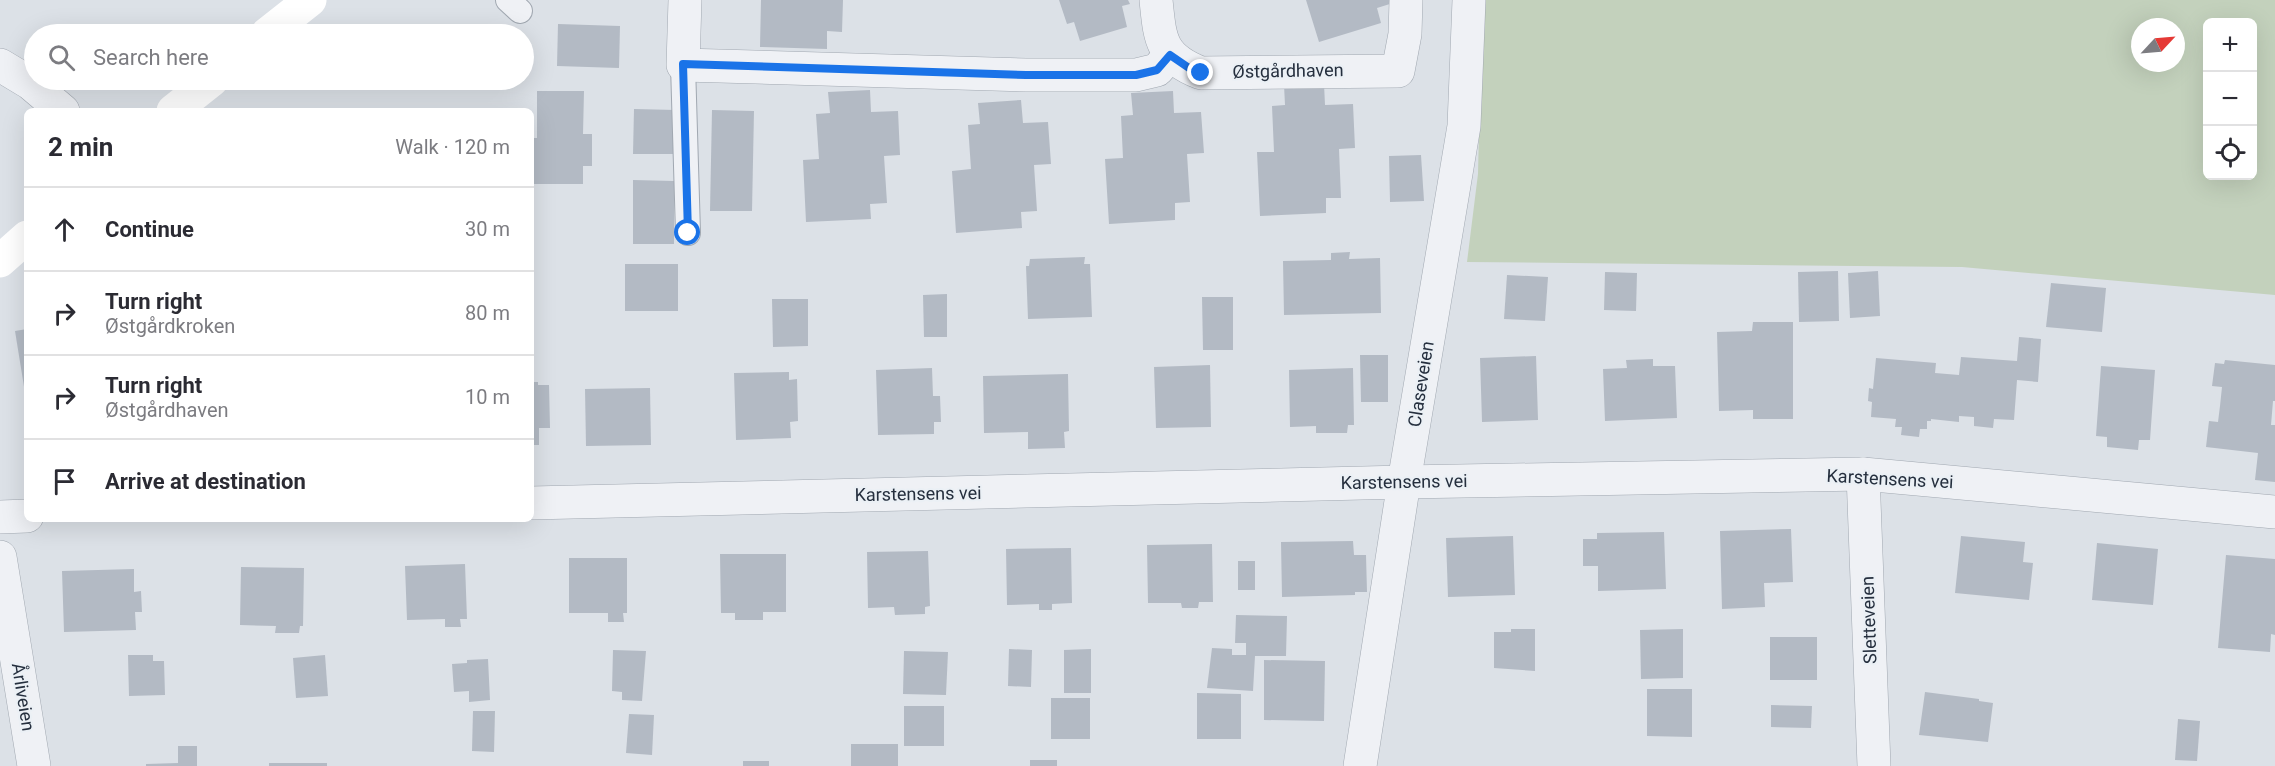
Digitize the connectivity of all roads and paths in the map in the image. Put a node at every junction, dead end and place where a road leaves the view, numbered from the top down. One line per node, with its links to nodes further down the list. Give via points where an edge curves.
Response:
1 (310, 0): 6 (street)
2 (685, 0): 8 (street)
3 (1156, 0): 7 (street, via 1162,44)
4 (1406, 0): 7 (street, Østgårdhaven, via 1398,71 1201,73)
5 (1469, 0): 19 (street, Claseveien, via 1464,126)
6 (280, 24)
7 (1170, 55): 8 (street, via 1157,70 1136,75)
8 (683, 64): 15 (lane)
9 (0, 65): 10 (street)
10 (24, 79)
11 (38, 90): 13 (street)
12 (199, 90): 14 (street)
13 (59, 108)
14 (177, 108)
15 (688, 233)
16 (24, 240): 17 (street)
17 (0, 261)
18 (1863, 474): 19 (street, Karstensens vei); 21 (street, Karstensens vei); 27 (street, Sletteveien)
19 (1404, 482): 20 (street, Karstensens vei); 26 (street, Claseveien)
20 (534, 503)
21 (2275, 512)
22 (24, 516): 23 (street)
23 (0, 517)
24 (0, 557): 25 (street, Årliveien)
25 (34, 766)
26 (1360, 766)
27 (1874, 766)

